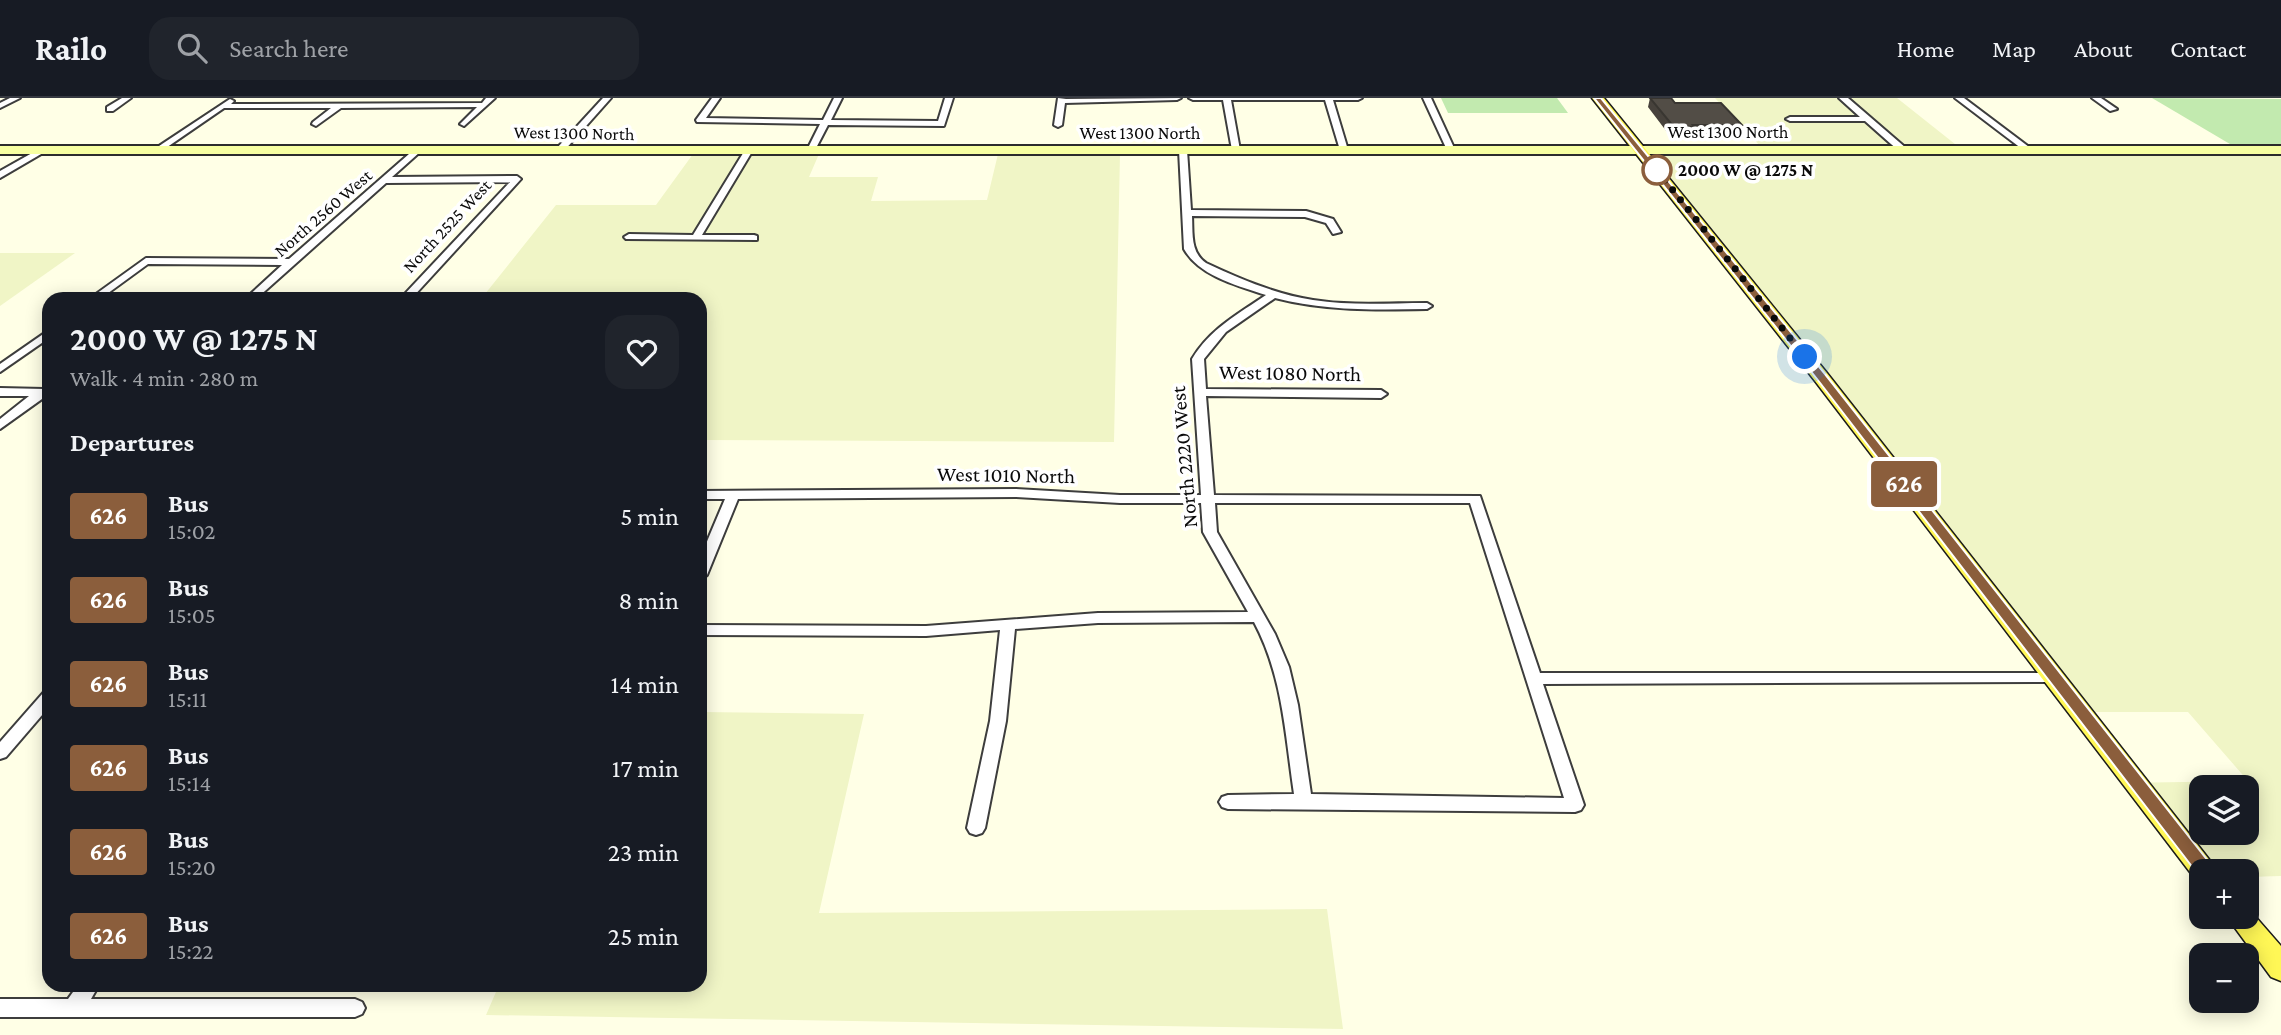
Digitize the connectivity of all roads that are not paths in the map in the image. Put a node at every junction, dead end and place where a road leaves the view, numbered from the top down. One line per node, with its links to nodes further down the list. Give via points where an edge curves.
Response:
1 (16, 98): 22 (street)
2 (127, 98): 25 (street)
3 (234, 98): 23 (street)
4 (491, 98): 21 (street)
5 (607, 98): 37 (street)
6 (716, 98): 29 (street, via 700,120)
7 (838, 98): 29 (street)
8 (949, 98): 29 (street, via 941,124)
9 (1177, 98): 20 (street)
10 (1193, 98): 11 (street)
11 (1227, 98): 12 (street); 41 (street)
12 (1328, 98): 13 (street); 42 (street)
13 (1358, 98)
14 (1418, 98): 15 (street)
15 (1427, 98): 43 (street)
16 (1598, 98): 44 (main road)
17 (1843, 98): 28 (street)
18 (1959, 98): 46 (street)
19 (2096, 98): 26 (street)
20 (1062, 99): 32 (street)
21 (483, 105): 24 (street); 31 (street)
22 (0, 106)
23 (223, 106): 24 (street); 35 (street)
24 (340, 106): 30 (street)
25 (110, 108)
26 (2113, 109)
27 (1790, 119): 28 (street)
28 (1866, 119): 45 (street)
29 (827, 120): 39 (street)
30 (316, 124)
31 (464, 124)
32 (1058, 125)
33 (0, 150): 34 (street, West 1300 North)
34 (44, 150): 35 (street, West 1300 North); 48 (street)
35 (157, 150): 36 (street, West 1300 North)
36 (417, 150): 37 (street, West 1300 North); 49 (street, North 2560 West)
37 (560, 150): 38 (street, West 1300 North)
38 (749, 150): 39 (street, West 1300 North); 53 (street)
39 (811, 150): 40 (street, West 1300 North)
40 (1183, 150): 41 (street, West 1300 North); 50 (street)
41 (1236, 150): 42 (street, West 1300 North)
42 (1344, 150): 43 (street, West 1300 North)
43 (1451, 150): 44 (street, West 1300 North)
44 (1641, 150): 45 (street, West 1300 North); 76 (main road)
45 (1903, 150): 46 (street, West 1300 North)
46 (2029, 150): 47 (street, West 1300 North)
47 (2281, 150)
48 (0, 175)
49 (384, 180): 55 (street, North 2560 West); 58 (street, North 2525 West, via 517,179)
50 (1186, 214): 51 (street, via 1306,214 1330,221); 59 (street, via 1189,249 1195,260)
51 (1336, 232)
52 (629, 237): 53 (street)
53 (696, 237): 54 (street)
54 (754, 238)
55 (292, 262): 56 (street, via 146,261); 57 (street, North 2560 West)
56 (104, 292)
57 (258, 292)
58 (412, 292)
59 (1275, 293): 60 (street, via 1329,305); 64 (street, North 2220 West, via 1204,346 1198,359)
60 (1427, 306)
61 (42, 338): 62 (street)
62 (0, 369)
63 (0, 392): 65 (street)
64 (1200, 392): 66 (street, West 1080 North); 71 (street, North 2220 West)
65 (42, 393)
66 (1381, 394)
67 (42, 395): 68 (street)
68 (0, 425)
69 (707, 495): 70 (street, West 1010 North)
70 (733, 495): 71 (street, West 1010 North); 72 (street)
71 (1206, 499): 73 (street, North 2220 West, via 1210,532); 77 (street, West 1010 North, via 1475,499)
72 (707, 558)
73 (1256, 617): 74 (street, via 1132,617); 80 (street, North 2220 West, via 1283,675)
74 (1008, 626): 75 (street, via 926,631); 82 (street, via 998,721)
75 (707, 630)
76 (2056, 678): 77 (street); 83 (main road)
77 (1534, 679): 80 (street, via 1575,805)
78 (42, 705): 79 (street)
79 (0, 753)
80 (1303, 801): 81 (street)
81 (1228, 802)
82 (976, 828)
83 (2196, 859)
84 (2250, 929): 85 (main road)
85 (2281, 968)
86 (84, 992): 88 (street)
87 (0, 1008): 88 (street)
88 (73, 1008): 89 (street)
89 (355, 1008)

